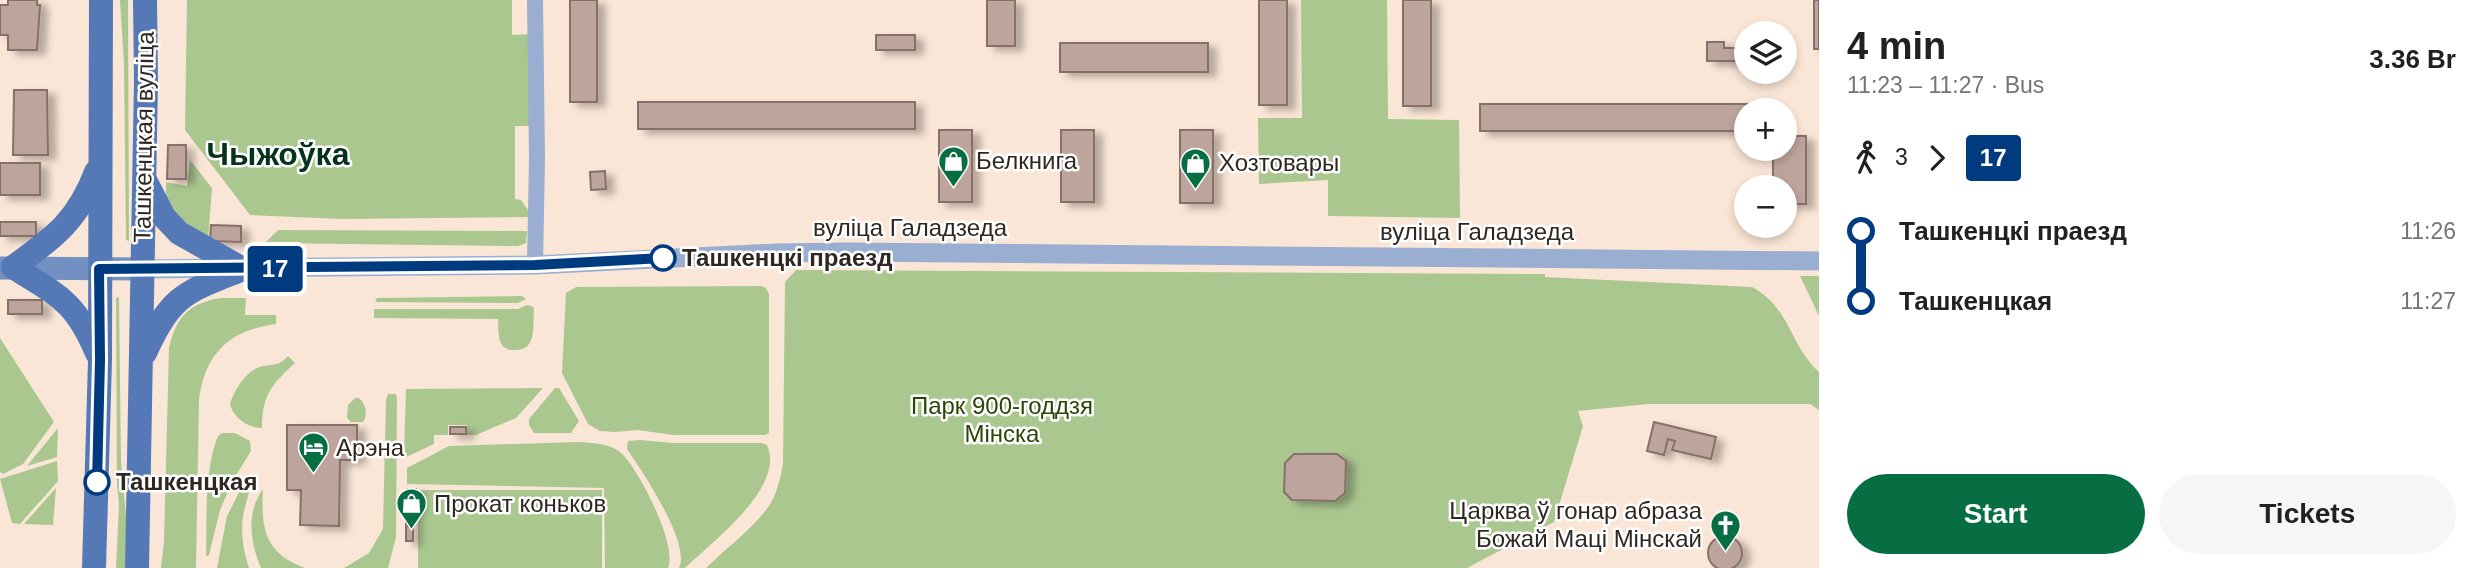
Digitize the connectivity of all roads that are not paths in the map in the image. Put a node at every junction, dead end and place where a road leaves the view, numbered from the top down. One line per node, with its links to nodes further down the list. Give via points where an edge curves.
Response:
1 (101, 0): 4 (main road, Ташкенцкая вуліца)
2 (145, 0): 5 (main road, Ташкенцкая вуліца)
3 (535, 0): 7 (street)
4 (100, 160): 8 (main road, via 76,214 53,238); 9 (main road, Ташкенцкая вуліца)
5 (144, 179): 10 (main road, Ташкенцкая вуліца); 11 (main road, via 164,217 179,233)
6 (1819, 261): 7 (street, вуліца Галадзеда, via 847,252)
7 (535, 265): 11 (street, вуліца Галадзеда)
8 (6, 268): 9 (main road, вуліца Галадзеда); 12 (main road, via 73,308)
9 (99, 269): 10 (main road, вуліца Галадзеда); 12 (main road, Ташкенцкая вуліца)
10 (142, 269): 11 (street, вуліца Галадзеда); 13 (main road, Ташкенцкая вуліца)
11 (243, 269): 13 (main road, via 192,289 171,306)
12 (100, 360): 14 (main road, Ташкенцкая вуліца)
13 (140, 364): 15 (main road, Ташкенцкая вуліца)
14 (94, 568)
15 (136, 568)

